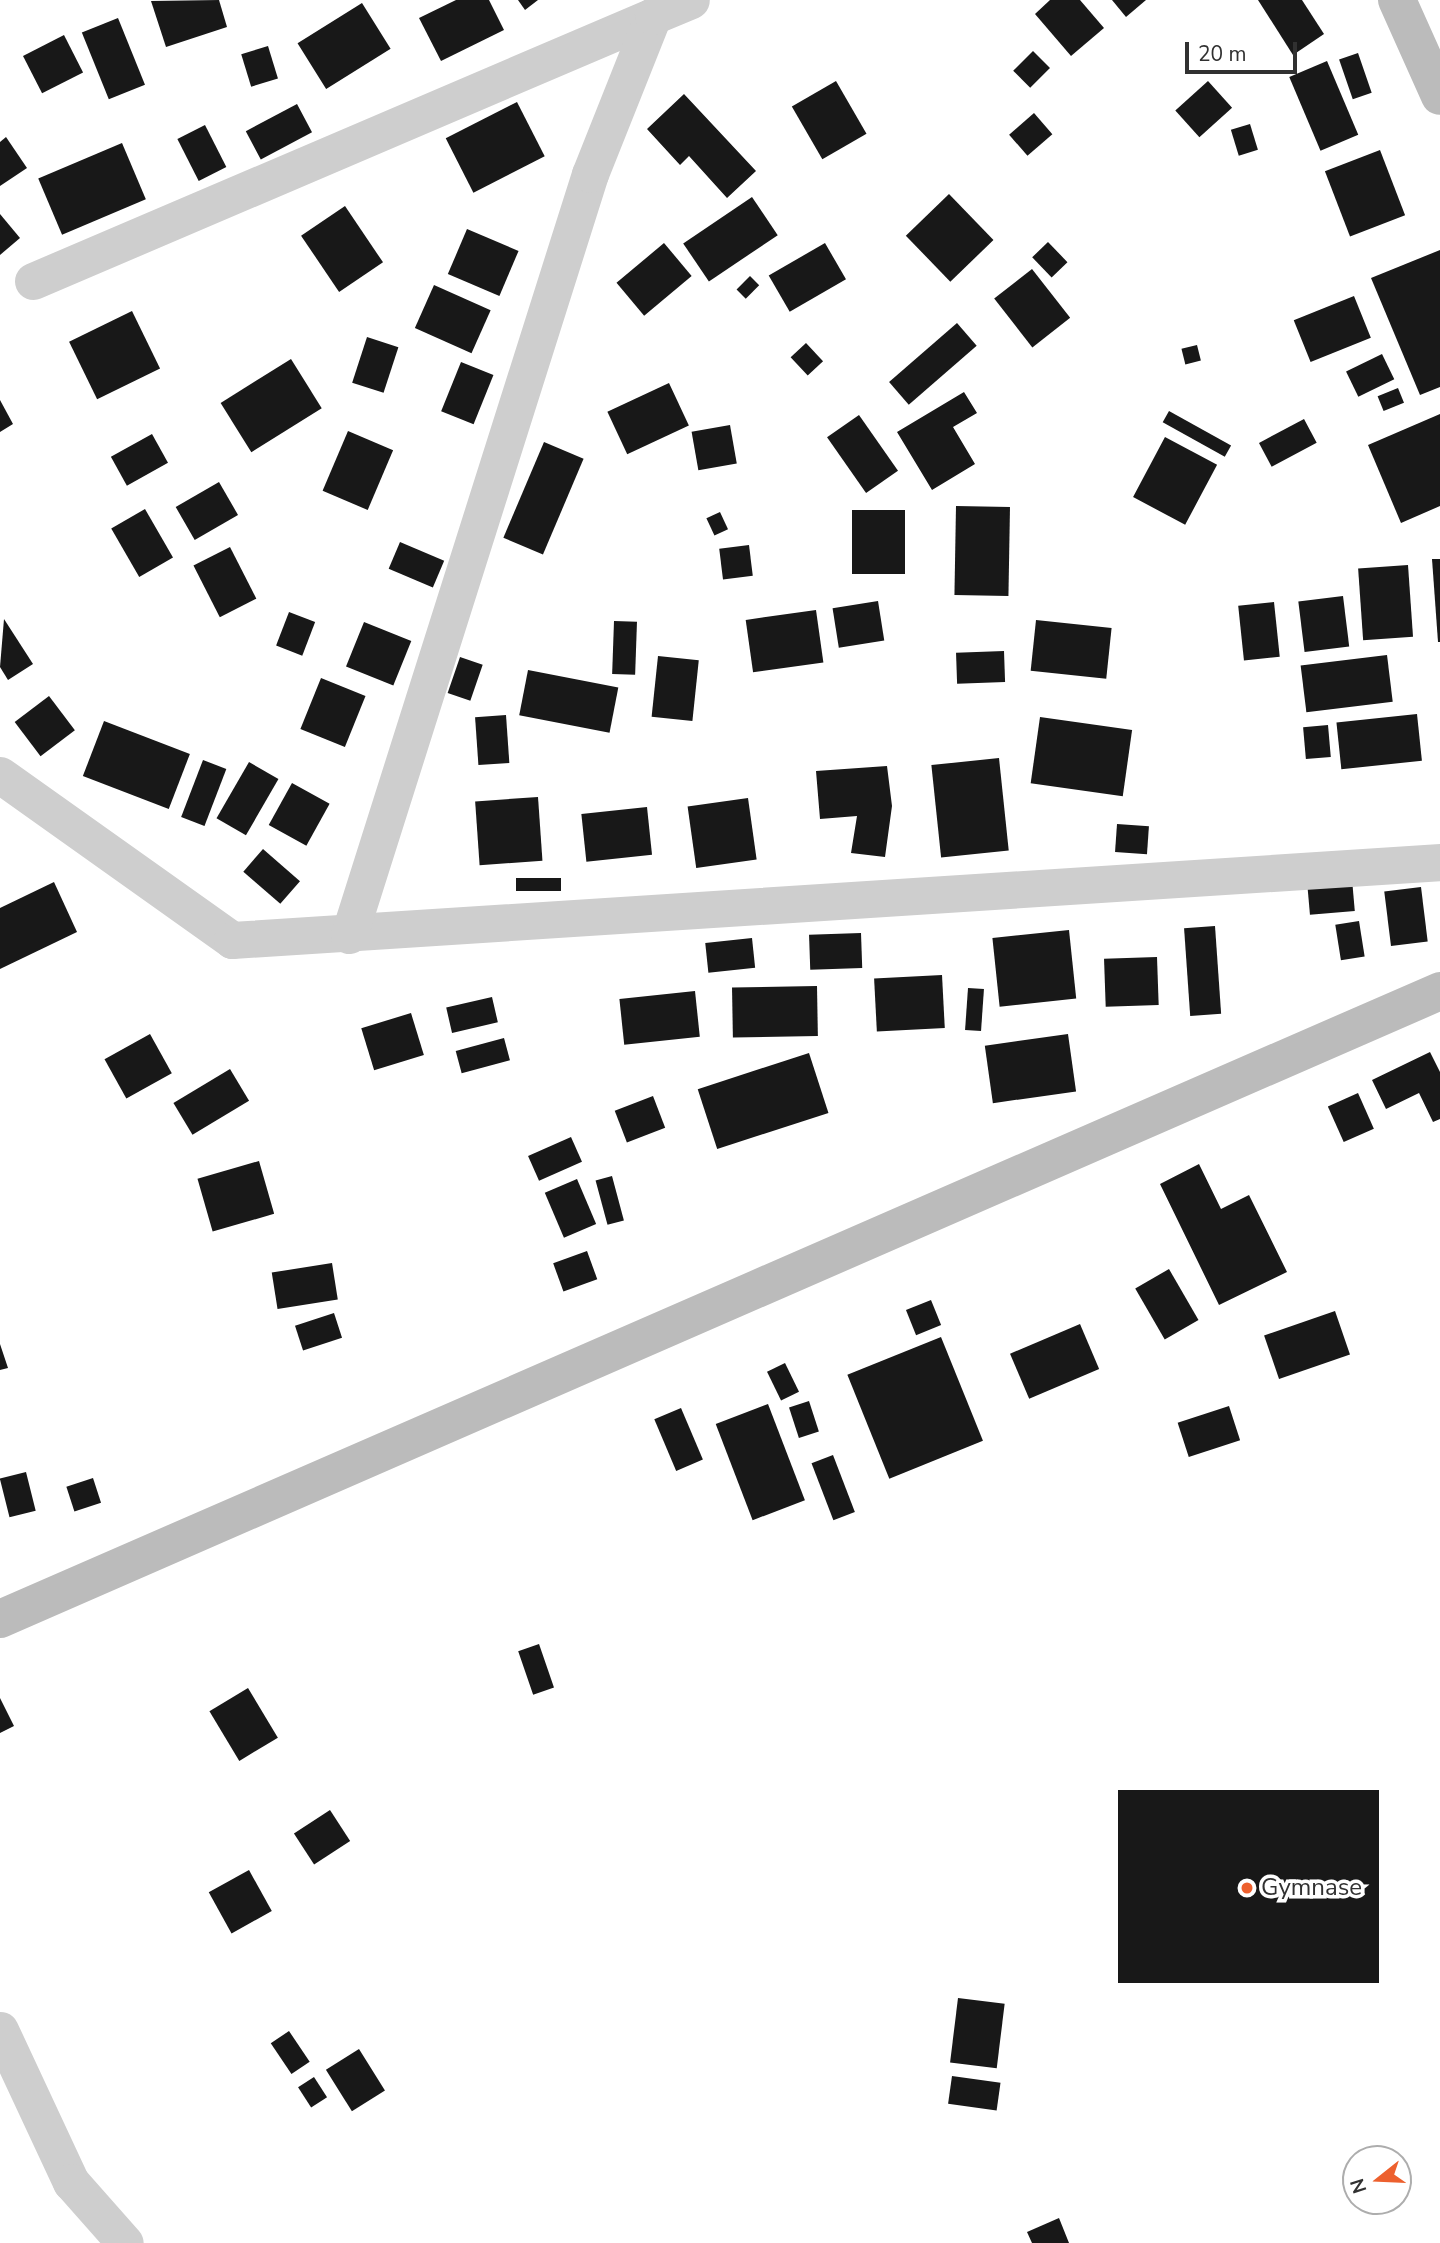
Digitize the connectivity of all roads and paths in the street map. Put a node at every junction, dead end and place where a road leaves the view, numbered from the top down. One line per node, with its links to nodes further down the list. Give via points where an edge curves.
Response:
1 (691, 0): 3 (street)
2 (1397, 0): 4 (street)
3 (653, 16): 5 (street); 8 (street, via 590,174)
4 (1440, 96)
5 (33, 281)
6 (0, 775): 8 (street, via 232,940)
7 (1440, 862): 8 (street)
8 (349, 935)
9 (1440, 991): 10 (street)
10 (0, 1619)
11 (0, 2030): 12 (street, via 71,2182)
12 (125, 2243)

